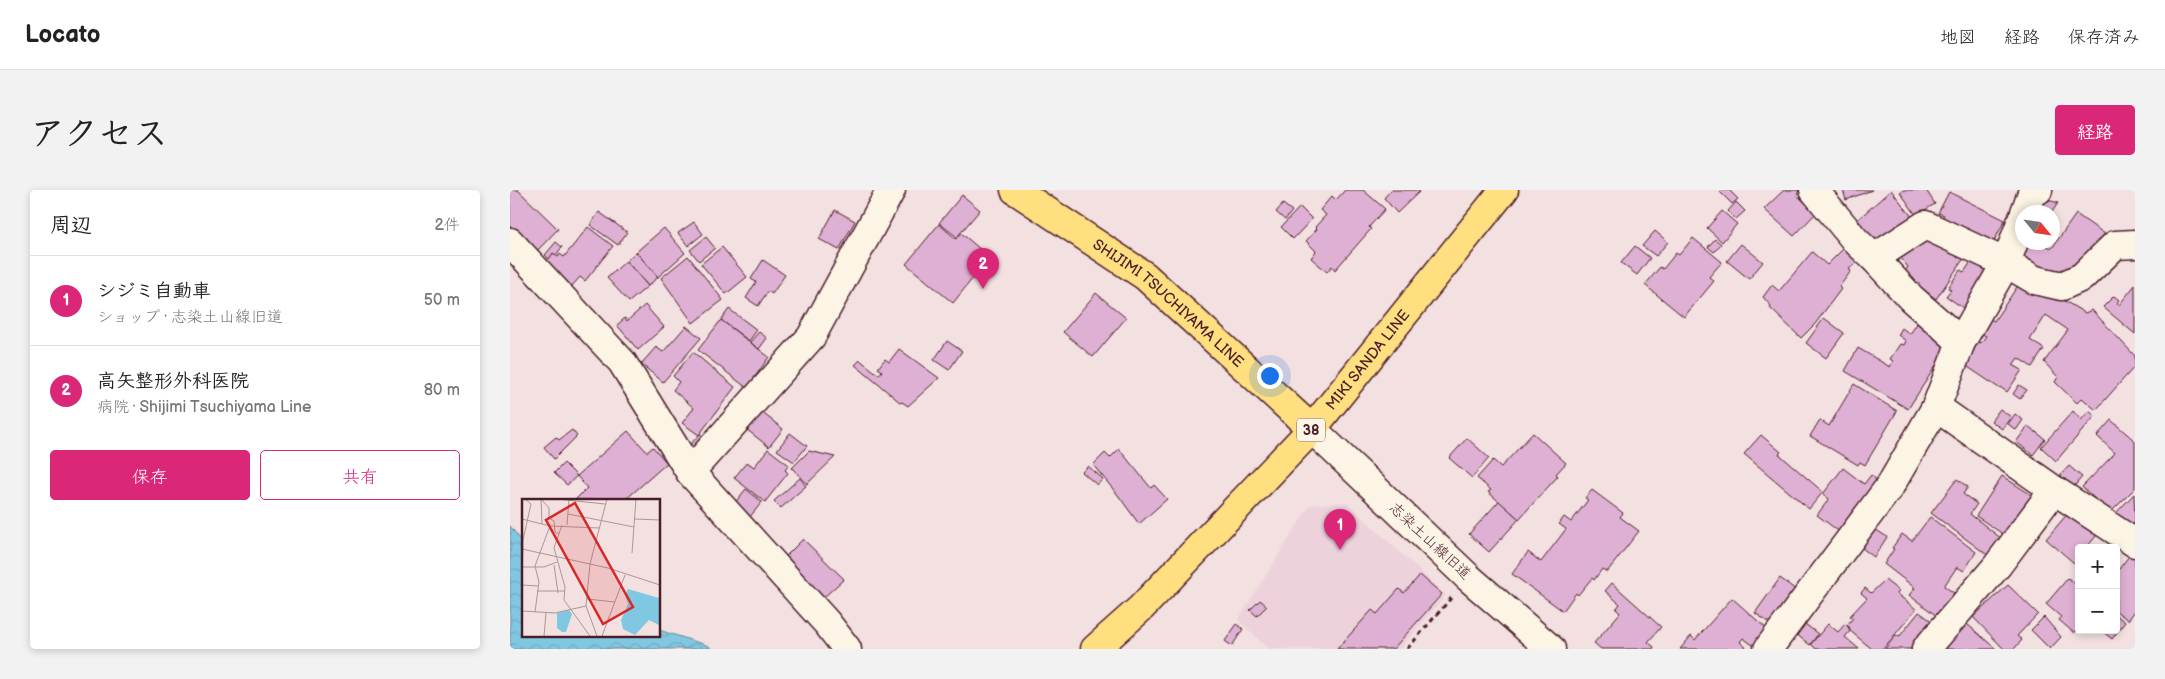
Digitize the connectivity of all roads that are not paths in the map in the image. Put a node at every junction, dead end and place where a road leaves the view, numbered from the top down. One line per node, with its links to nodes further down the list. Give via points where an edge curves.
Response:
1 (892, 190): 13 (street, via 810,337)
2 (1015, 190): 12 (main road, SHIJIMI TSUCHIYAMA LINE, via 1145,276)
3 (1504, 190): 12 (main road, MIKI SANDA LINE / 38)
4 (1814, 190): 8 (street)
5 (2015, 239): 9 (street)
6 (510, 242): 13 (street, via 622,362)
7 (2135, 244): 9 (street, via 2115,244 2082,277 2062,286 2035,280)
8 (1874, 258): 9 (street, via 1925,225); 10 (street, via 1911,298)
9 (2006, 263): 10 (street)
10 (1961, 342): 11 (street)
11 (1936, 407): 14 (street); 19 (street, via 1890,486)
12 (1312, 429): 17 (main road, MIKI SANDA LINE / 38, via 1141,608); 18 (street, 志染土山線旧道, via 1469,578)
13 (690, 472): 16 (street)
14 (2054, 490): 15 (street); 20 (street, via 1997,566)
15 (2135, 543)
16 (847, 649)
17 (1094, 649)
18 (1551, 649)
19 (1768, 649)
20 (1926, 649)

